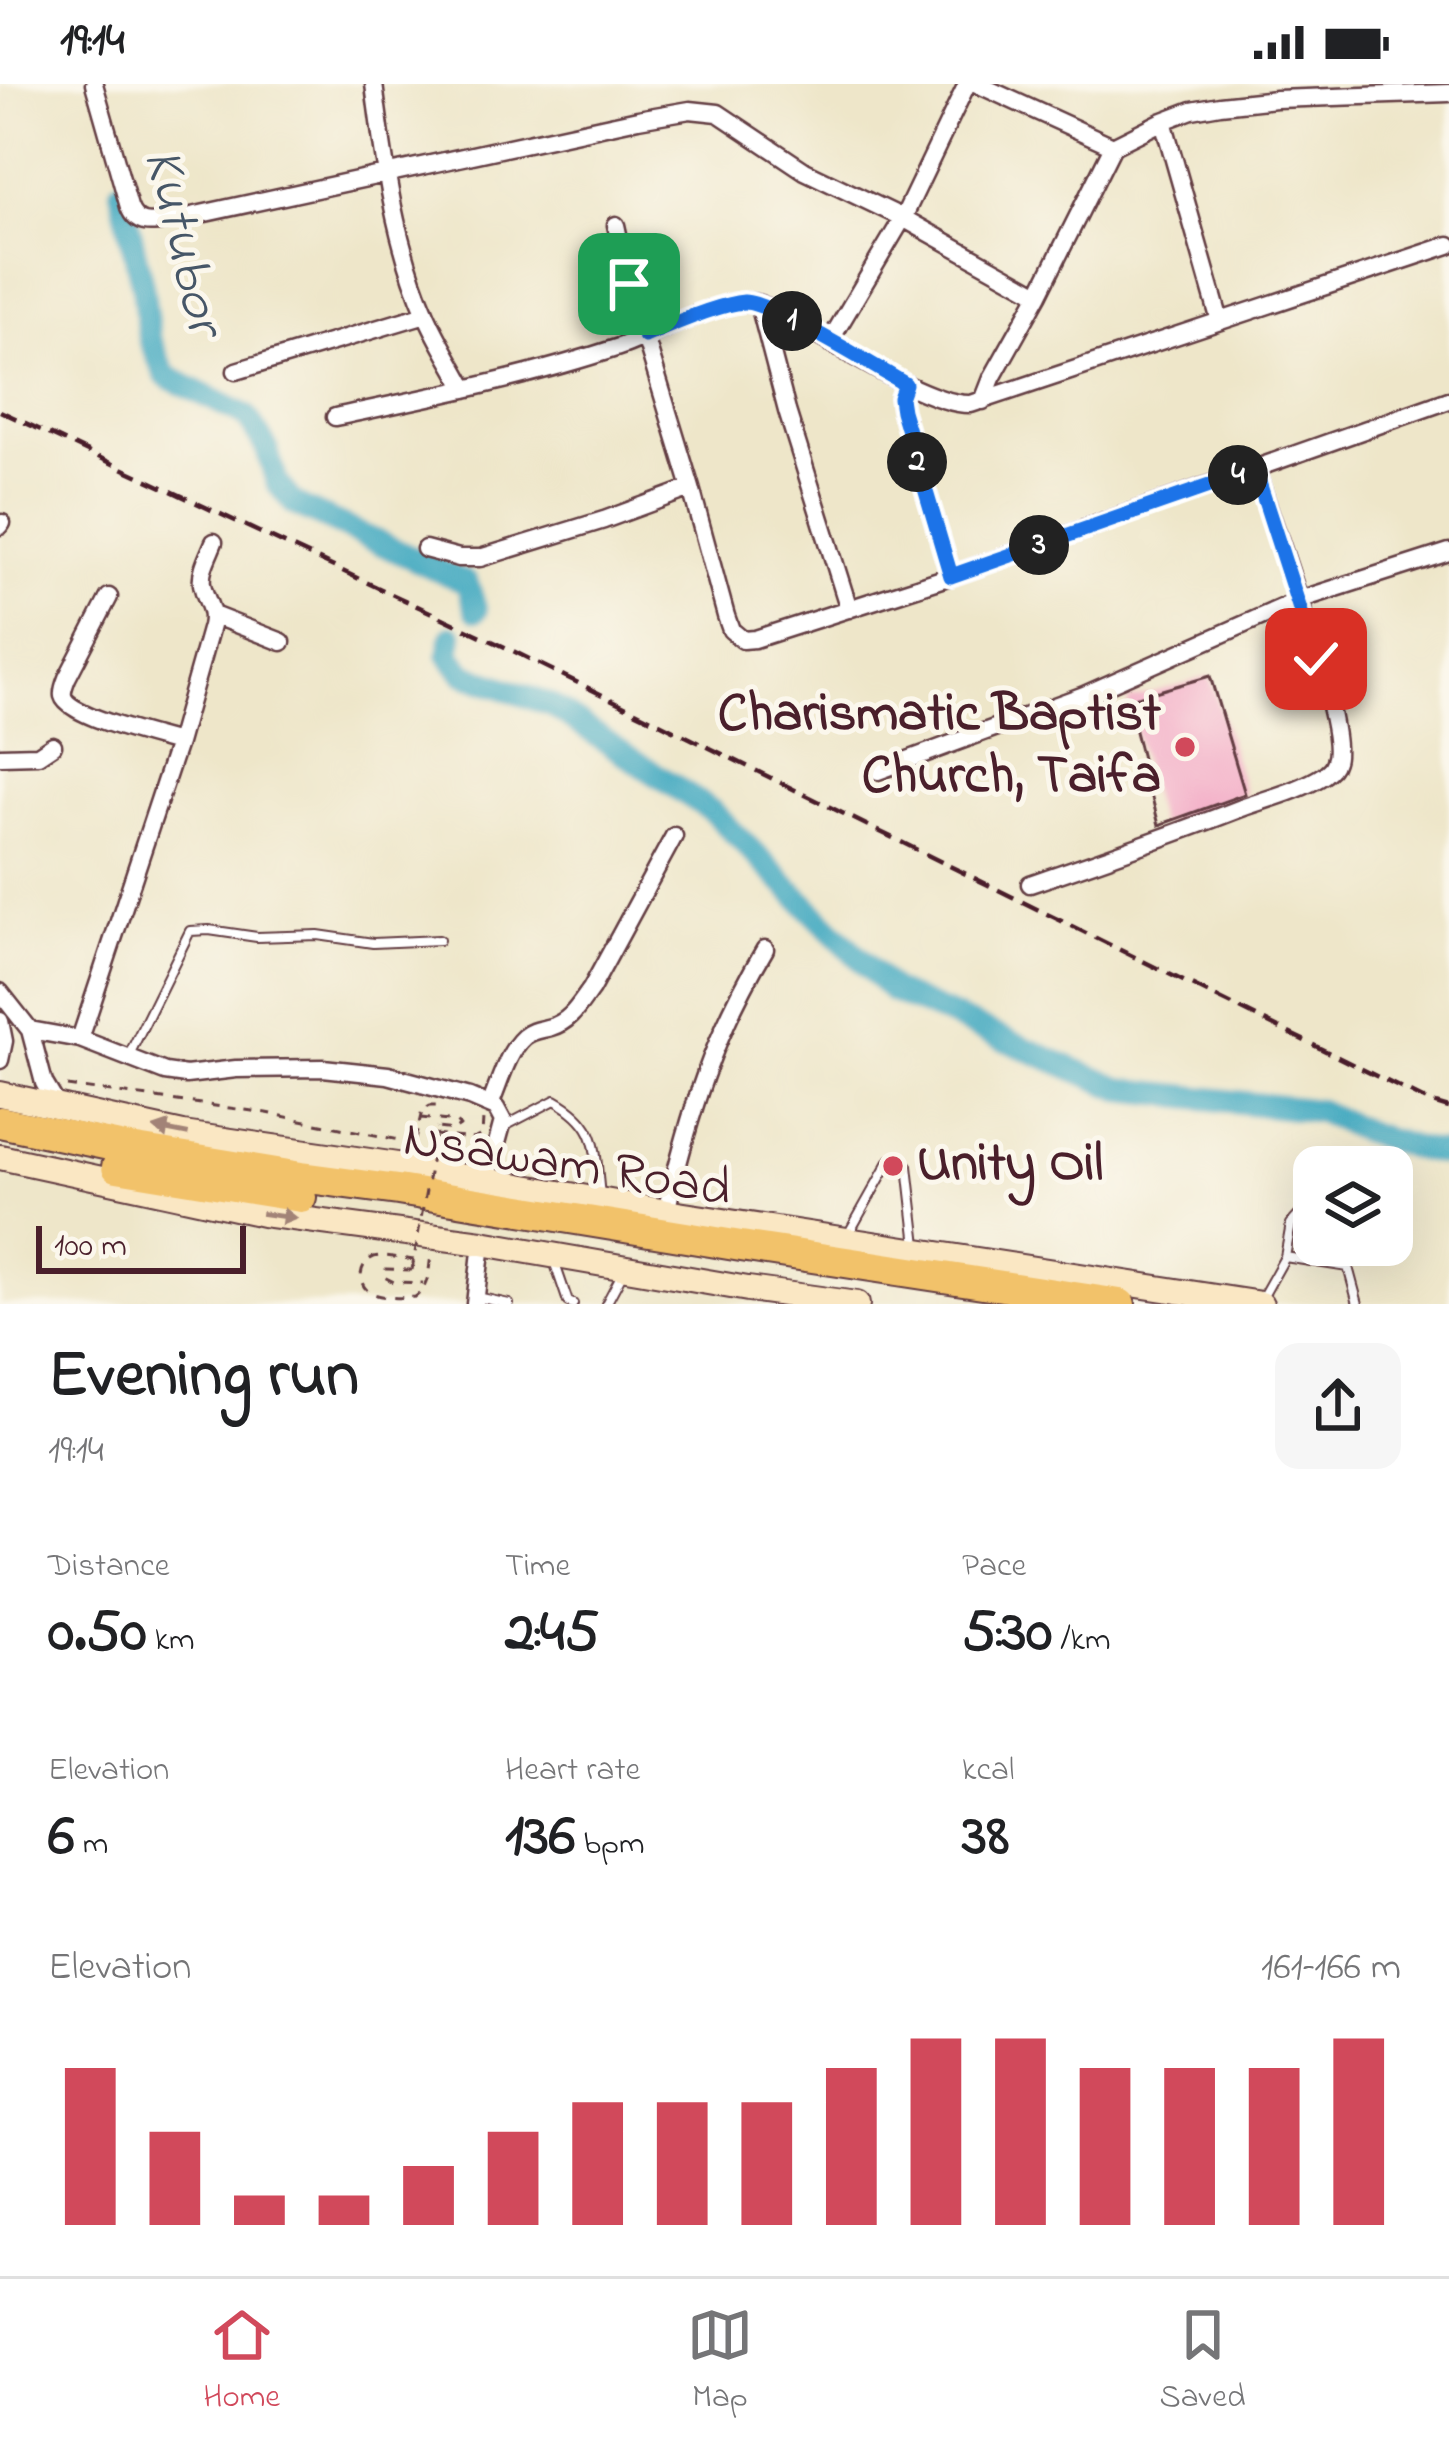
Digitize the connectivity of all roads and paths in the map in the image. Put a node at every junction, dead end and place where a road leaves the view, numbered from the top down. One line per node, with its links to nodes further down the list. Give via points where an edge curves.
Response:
1 (94, 84): 10 (street, via 140,222)
2 (374, 84): 10 (street)
3 (967, 84): 11 (street)
4 (976, 84): 9 (street)
5 (1277, 91): 6 (street); 8 (street)
6 (1324, 91): 7 (street)
7 (1449, 93)
8 (1163, 121): 9 (street); 17 (street)
9 (1113, 146): 14 (street)
10 (385, 175): 11 (street, via 704,110); 16 (street)
11 (903, 218): 14 (street); 19 (street)
12 (616, 225): 18 (street)
13 (1449, 245): 17 (street)
14 (1039, 294): 24 (street)
15 (759, 304): 18 (street, via 734,304); 19 (street); 34 (street)
16 (426, 314): 20 (street); 22 (street)
17 (1220, 321): 24 (street)
18 (645, 336): 22 (street); 27 (street)
19 (830, 341): 21 (street)
20 (236, 371)
21 (905, 384): 24 (street, via 962,405); 31 (street, via 902,411)
22 (466, 389): 25 (street)
23 (1449, 400): 26 (street)
24 (983, 401)
25 (335, 417)
26 (1255, 470): 31 (street); 33 (street)
27 (691, 488): 29 (street, via 479,558); 34 (street, via 725,616 742,640)
28 (214, 542): 35 (street, via 202,574)
29 (425, 549)
30 (1449, 552): 33 (street)
31 (951, 576): 34 (street)
32 (109, 597): 37 (street, via 64,699 91,716)
33 (1299, 601): 40 (street, via 1084,695); 42 (street, via 1338,739 1331,769)
34 (849, 609)
35 (213, 616): 36 (street); 37 (street)
36 (282, 642)
37 (178, 743): 48 (street)
38 (53, 745): 39 (street)
39 (0, 756)
40 (878, 771)
41 (674, 836): 55 (street, via 577,1010 523,1038)
42 (1030, 884)
43 (439, 940): 49 (lane, via 190,931)
44 (764, 949): 64 (street, via 697,1093)
45 (0, 992): 47 (street)
46 (0, 1021): 50 (street)
47 (30, 1030): 48 (street); 51 (street)
48 (80, 1039): 49 (street)
49 (128, 1057): 55 (street, via 186,1075 323,1068 388,1075 470,1097)
50 (0, 1060)
51 (44, 1082): 53 (street); 56 (path, via 414,1143)
52 (0, 1094): 53 (main road)
53 (59, 1108): 62 (main road, one-way to 53)
54 (451, 1108): 56 (path, via 430,1106)
55 (485, 1110): 58 (street, via 500,1112); 59 (path, via 476,1139)
56 (419, 1118): 59 (path, bridge, via 460,1126)
57 (0, 1122): 83 (highway, Nsawam Road, via 301,1177)
58 (503, 1127): 62 (street); 63 (lane, via 555,1100 569,1108 591,1129)
59 (435, 1135): 72 (path, bridge)
60 (0, 1142): 82 (highway, Nsawam Road, via 172,1177)
61 (0, 1157): 66 (main road, one-way to 66, via 263,1214)
62 (488, 1180): 63 (main road)
63 (601, 1200): 64 (main road)
64 (665, 1212): 67 (main road)
65 (1293, 1222): 71 (lane)
66 (434, 1237): 68 (main road); 75 (path)
67 (844, 1241): 69 (main road); 69 (lane, via 890,1160 908,1166)
68 (482, 1243): 70 (main road); 77 (street)
69 (918, 1252): 84 (main road)
70 (551, 1254): 73 (main road); 78 (lane)
71 (1286, 1258): 74 (lane); 84 (lane)
72 (414, 1260): 75 (path, bridge, via 412,1270 386,1269 383,1277); 75 (path, via 373,1258 361,1280 374,1294 402,1298 420,1294)
73 (626, 1267): 76 (main road); 80 (lane)
74 (1348, 1267): 85 (lane)
75 (426, 1283)
76 (721, 1294): 81 (main road)
77 (475, 1300): 79 (lane)
78 (570, 1303)
79 (508, 1304)
80 (606, 1304)
81 (857, 1304)
82 (998, 1304)
83 (1120, 1304)
84 (1260, 1304)
85 (1358, 1304)

